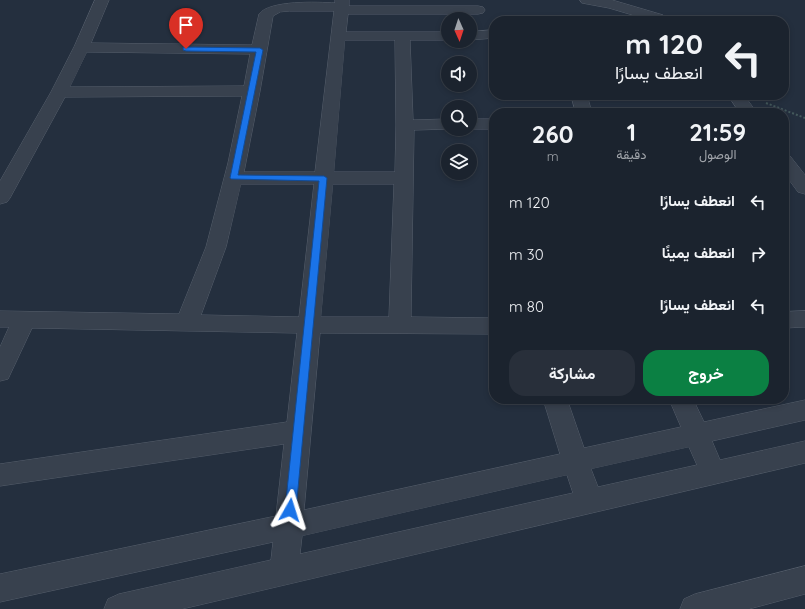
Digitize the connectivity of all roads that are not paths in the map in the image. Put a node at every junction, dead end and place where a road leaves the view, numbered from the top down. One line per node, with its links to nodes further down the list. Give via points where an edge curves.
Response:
1 (102, 0): 13 (street)
2 (587, 0): 6 (street, via 611,4)
3 (651, 0): 7 (street)
4 (341, 6): 5 (street); 10 (street); 14 (street, via 270,10 266,14)
5 (478, 10)
6 (644, 16)
7 (654, 16)
8 (489, 34): 9 (street)
9 (477, 35)
10 (338, 36): 11 (street); 25 (street)
11 (402, 36): 12 (street); 22 (street)
12 (441, 36)
13 (82, 47): 14 (street); 16 (street)
14 (260, 50): 15 (street)
15 (252, 91): 16 (street); 24 (street)
16 (59, 92): 28 (street)
17 (744, 100): 18 (street)
18 (754, 107)
19 (441, 124): 22 (street)
20 (477, 124): 21 (street)
21 (489, 124)
22 (405, 125): 26 (street)
23 (789, 167): 27 (street)
24 (234, 178): 25 (street); 33 (street, via 216,246)
25 (324, 178): 26 (street); 34 (street)
26 (404, 178): 35 (street)
27 (805, 188)
28 (0, 198)
29 (0, 319): 31 (street)
30 (805, 319): 32 (street)
31 (24, 320): 33 (street); 37 (street)
32 (789, 320)
33 (187, 323): 34 (street)
34 (309, 325): 35 (street); 41 (street)
35 (400, 325): 36 (street)
36 (489, 326)
37 (0, 372)
38 (557, 404): 44 (street)
39 (682, 404): 42 (street)
40 (805, 410): 42 (street)
41 (298, 431): 46 (street); 48 (street)
42 (696, 436): 44 (street); 45 (street)
43 (805, 452): 45 (street)
44 (575, 462): 47 (street); 48 (street)
45 (712, 473): 47 (street)
46 (0, 475)
47 (589, 502): 49 (street)
48 (289, 526): 49 (street); 51 (street)
49 (284, 572): 52 (street)
50 (805, 580): 54 (street)
51 (0, 588)
52 (196, 601): 53 (street)
53 (119, 609)
54 (695, 609)

